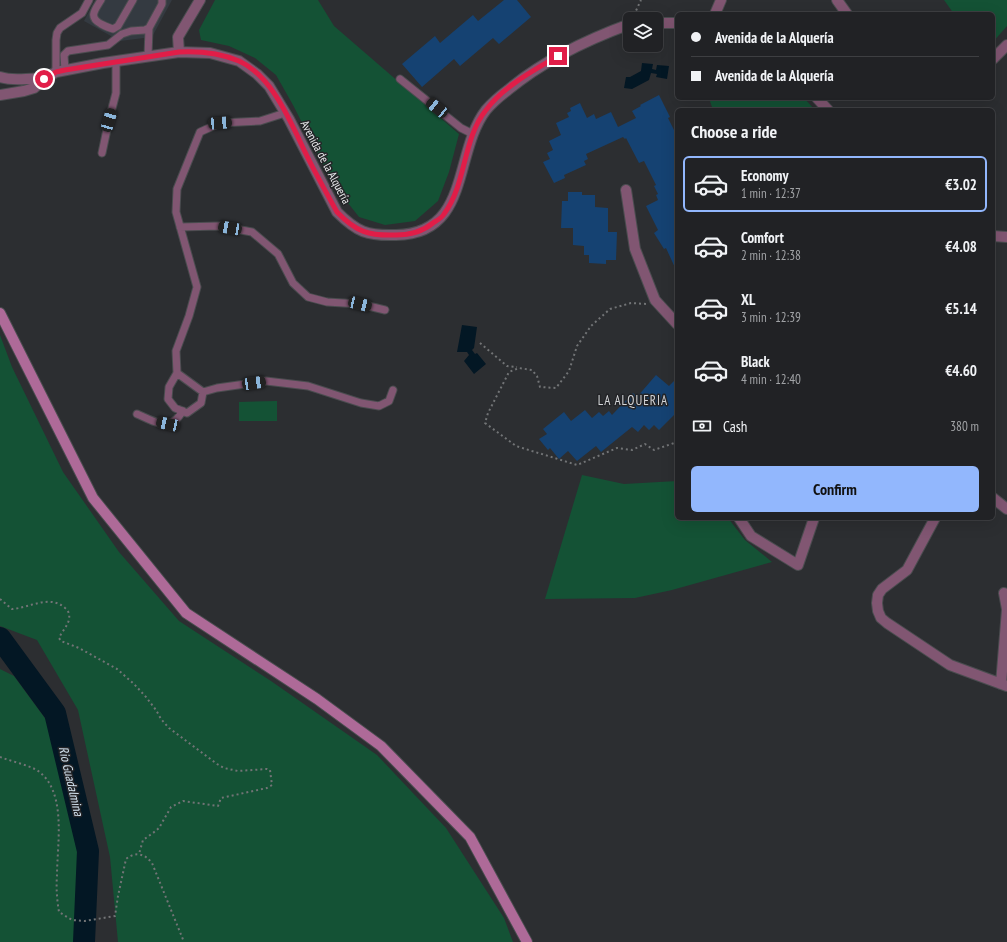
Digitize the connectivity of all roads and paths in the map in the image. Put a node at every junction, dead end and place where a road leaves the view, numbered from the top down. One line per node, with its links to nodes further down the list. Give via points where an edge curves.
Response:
1 (89, 0): 23 (lane, via 82,13 60,28 57,33)
2 (101, 0): 13 (lane, via 94,13 95,20 111,29 117,28)
3 (133, 0): 13 (lane)
4 (162, 0): 16 (lane)
5 (200, 0): 19 (street, via 178,37)
6 (641, 0): 9 (path)
7 (721, 0): 10 (street)
8 (837, 0): 11 (street)
9 (635, 12)
10 (716, 12)
11 (846, 12)
12 (663, 23): 14 (street)
13 (119, 24): 17 (lane)
14 (675, 24)
15 (623, 27): 31 (street, Avenida de la Alquería, via 570,49 524,76 486,110)
16 (149, 28): 17 (lane); 20 (lane)
17 (131, 31): 23 (lane, via 122,34 108,45 66,52)
18 (1007, 45): 21 (street)
19 (179, 52): 20 (street, Avenida de la Alquería); 30 (street, Avenida de la Alquería, via 210,53 239,61 269,86)
20 (148, 56): 22 (street, Avenida de la Alquería)
21 (995, 57)
22 (116, 61): 23 (street, Avenida de la Alquería); 32 (lane, via 116,93)
23 (61, 71): 25 (street, Avenida de la Alquería)
24 (0, 77): 25 (street, via 10,80)
25 (44, 79): 27 (street, Avenida de la Alquería, via 34,88)
26 (400, 79): 31 (lane, via 461,128)
27 (0, 95)
28 (819, 100): 29 (street)
29 (826, 108)
30 (286, 113): 31 (street, Avenida de la Alquería, via 337,212 361,232 379,236 404,235 424,230 444,215 457,190); 34 (lane, via 260,121 220,123 200,132 176,189 176,212)
31 (473, 134)
32 (102, 153)
33 (626, 190): 37 (street, via 635,249)
34 (180, 227): 38 (lane, via 219,226 252,232 278,254 293,282 308,297); 43 (lane, via 197,287 176,351)
35 (995, 236): 36 (street)
36 (1007, 237)
37 (655, 300): 40 (street); 42 (path, via 649,304 631,303 610,309 591,326 577,346 569,371 556,388 540,387 532,370)
38 (385, 310)
39 (0, 313): 61 (main road, via 93,498 186,613 317,699 381,746 470,837)
40 (675, 322)
41 (480, 343): 42 (path, via 507,366)
42 (518, 368): 48 (path, via 509,372 485,423 516,446 577,465 616,448 632,450 645,444 654,450)
43 (177, 373): 45 (lane); 46 (lane, via 169,387 168,399 175,408)
44 (393, 390): 45 (lane, via 389,401 379,406 308,386 266,381)
45 (203, 392): 46 (lane, via 201,403 187,412)
46 (182, 411): 47 (lane, via 175,421 168,424)
47 (137, 414)
48 (675, 443)
49 (995, 500): 50 (street)
50 (1007, 509)
51 (740, 520): 52 (street, via 751,536 798,565)
52 (813, 520)
53 (934, 520): 57 (street, via 907,570 878,595 878,611 886,623 950,665)
54 (1004, 593): 56 (street)
55 (0, 599): 59 (path, via 12,609 46,601 61,604 68,610 70,617 59,638 61,641 117,669 146,697 169,728 224,768 238,771 270,770 272,785 267,788 221,798 218,806 183,801 171,807 153,834 143,840)
56 (1007, 610): 57 (street)
57 (1004, 685)
58 (0, 757): 59 (path, via 36,770 51,785 58,809 59,912 72,920 85,921 115,916 126,859)
59 (139, 854): 60 (path, via 147,857 152,863)
60 (184, 942)
61 (527, 942)

